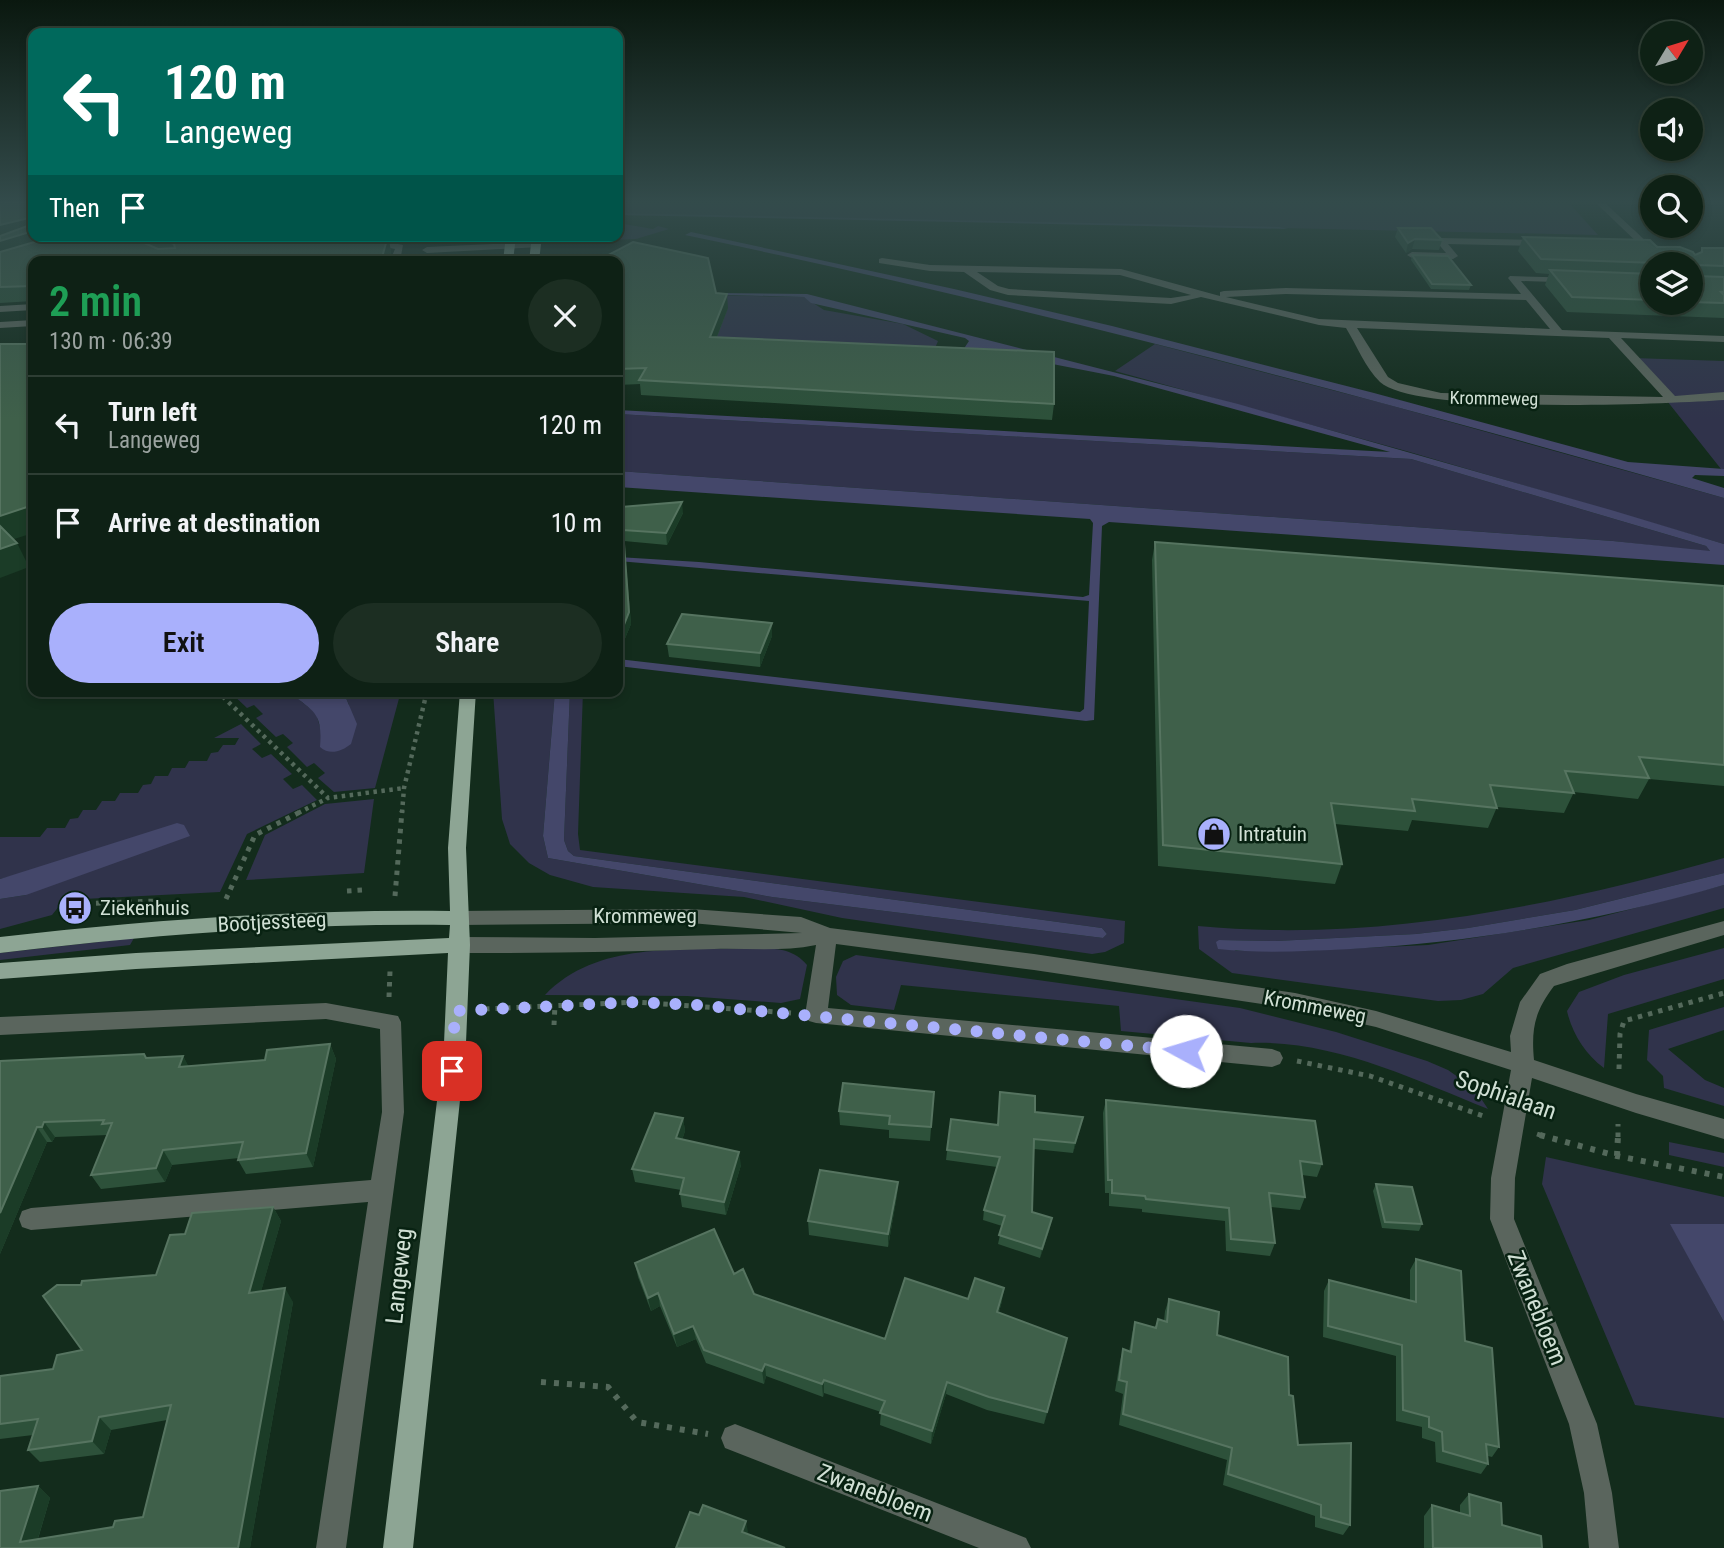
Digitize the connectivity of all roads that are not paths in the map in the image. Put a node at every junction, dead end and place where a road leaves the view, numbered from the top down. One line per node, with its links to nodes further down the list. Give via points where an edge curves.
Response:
1 (975, 275): 4 (street, via 1008,292 1171,301)
2 (1133, 275): 4 (street)
3 (1597, 281): 5 (street, via 1513,278)
4 (1208, 296): 5 (street, via 1286,291); 10 (street)
5 (1529, 297): 11 (street)
6 (28, 307): 7 (street)
7 (0, 309)
8 (28, 323): 9 (street)
9 (0, 325)
10 (1349, 326): 11 (street); 15 (street, Krommeweg, via 1384,379 1421,393 1642,402)
11 (1559, 333): 12 (street)
12 (1612, 335): 13 (street); 15 (street)
13 (1724, 339)
14 (1724, 396): 15 (street, Krommeweg)
15 (1670, 398)
16 (468, 697): 17 (main road, Langeweg, via 457,848)
17 (460, 918): 19 (street, Krommeweg, via 691,916 801,924); 20 (main road, Bootjessteeg, via 394,916 120,930); 21 (main road, Langeweg)
18 (1724, 928): 25 (street, via 1547,980 1530,1002 1521,1036)
19 (827, 935): 21 (street, Krommeweg, via 795,942); 24 (street, via 816,1015); 25 (street, Krommeweg, via 1277,998 1374,1018)
20 (0, 945)
21 (460, 945): 22 (main road, Bootjessteeg); 31 (main road, Langeweg, via 455,1043)
22 (0, 971)
23 (0, 1026): 27 (street, Langeweg, via 326,1011 390,1022 393,1112)
24 (1272, 1058)
25 (1523, 1066): 26 (street, Sophialaan, via 1619,1100); 33 (street, Zwanebloem, via 1503,1178 1502,1219 1583,1424)
26 (1724, 1129)
27 (381, 1190): 28 (street); 30 (street, Langeweg)
28 (31, 1219)
29 (735, 1438): 32 (street, Zwanebloem)
30 (331, 1548)
31 (398, 1548)
32 (1016, 1548)
33 (1604, 1548)

